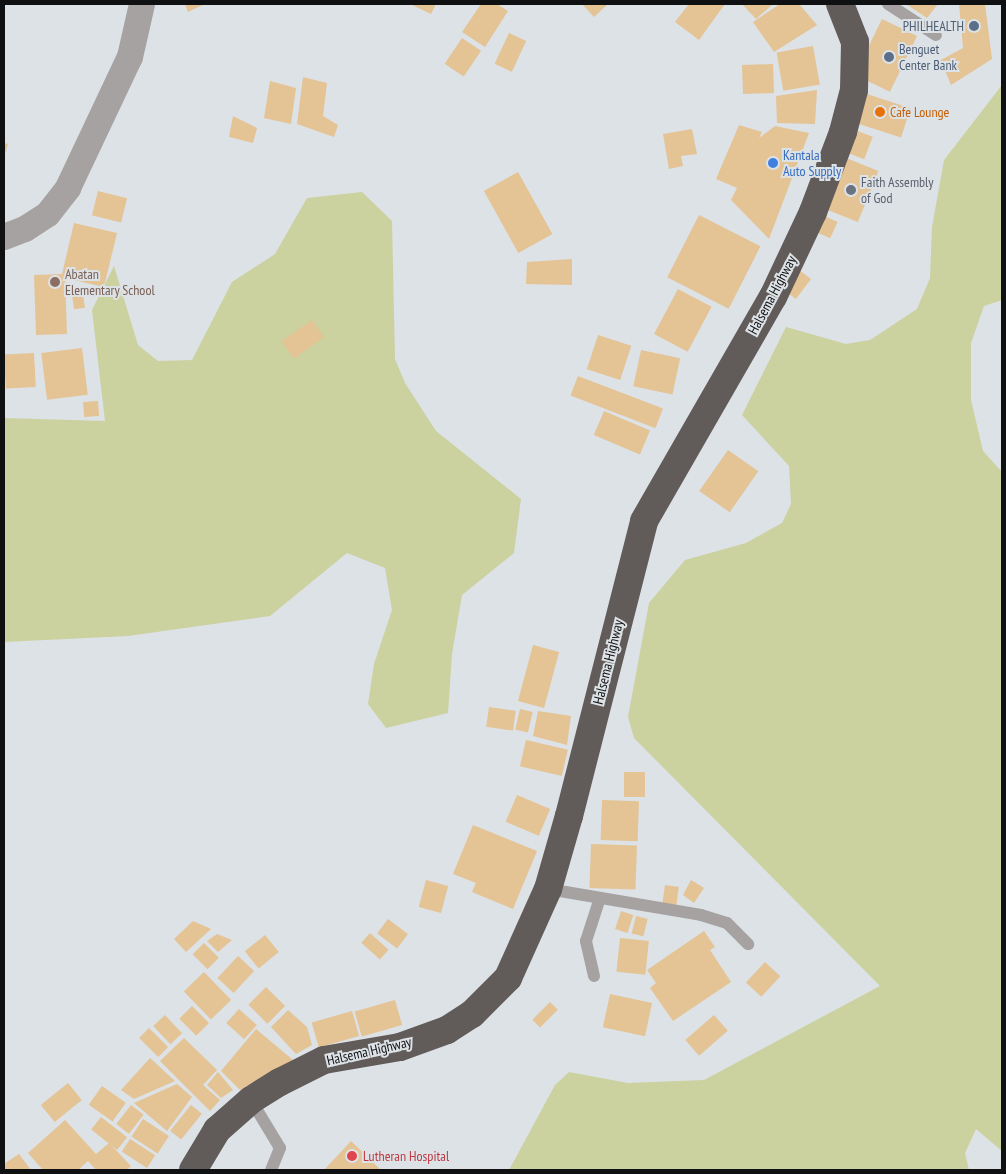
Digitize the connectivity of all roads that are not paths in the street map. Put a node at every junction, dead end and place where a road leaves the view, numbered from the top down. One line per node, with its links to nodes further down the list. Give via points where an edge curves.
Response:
1 (142, 4): 5 (street, via 130,57 68,188 48,214)
2 (840, 4): 6 (highway, Halsema Highway, via 855,42 854,90 843,132 813,212 774,297 644,521 570,816)
3 (888, 4): 4 (lane)
4 (936, 35)
5 (4, 238)
6 (548, 889): 7 (lane); 10 (highway, Halsema Highway, via 508,978 472,1014 447,1030 400,1047 324,1060)
7 (600, 898): 8 (lane, via 727,923); 9 (lane, via 586,941)
8 (748, 944)
9 (594, 976)
10 (251, 1100): 11 (highway, Halsema Highway, via 217,1130); 12 (lane, via 280,1148)
11 (193, 1170)
12 (271, 1170)

